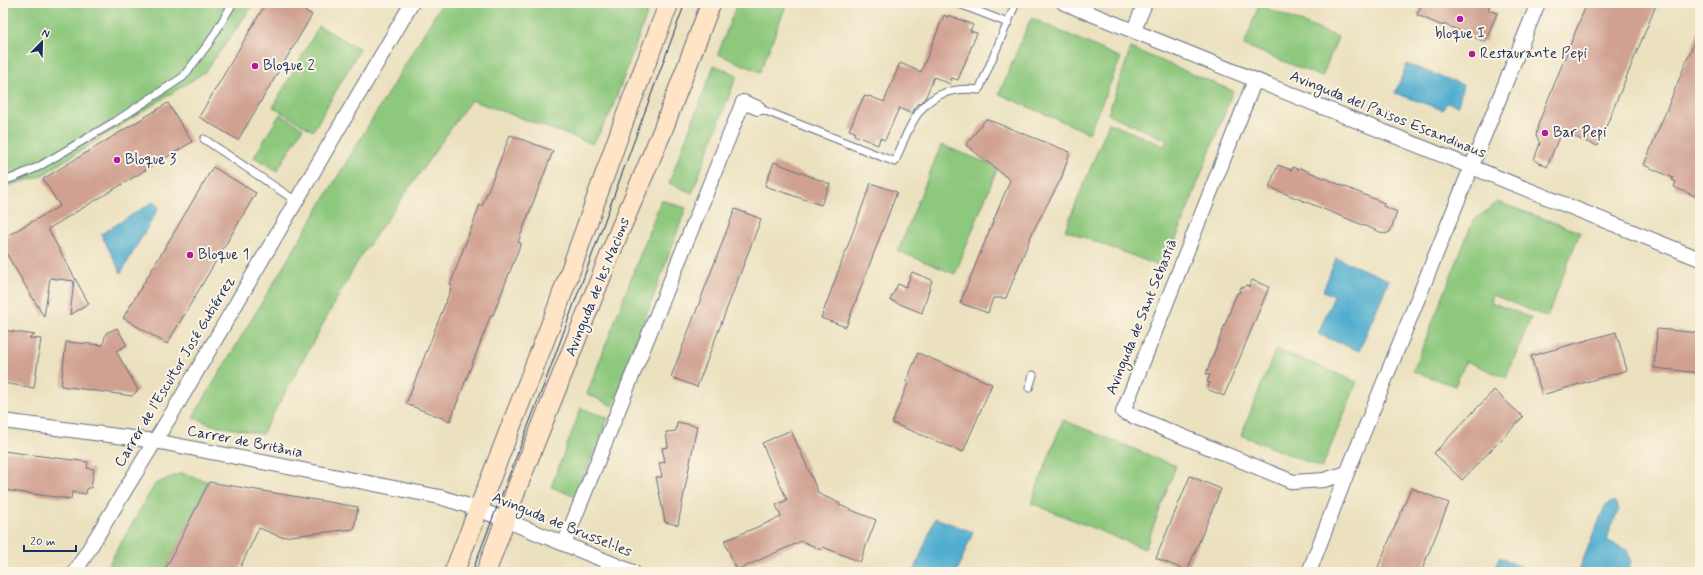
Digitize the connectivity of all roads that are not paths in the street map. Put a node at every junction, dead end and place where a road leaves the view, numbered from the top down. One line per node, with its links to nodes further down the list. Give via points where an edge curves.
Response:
1 (233, 3): 16 (lane, via 209,43 183,77 116,121 38,167)
2 (412, 3): 17 (street, Carrer de l'Escultor José Gutiérrez)
3 (669, 3): 24 (main road, Avinguda de les Nacions, via 556,311)
4 (711, 3): 25 (main road, Avinguda de les Nacions, via 662,132 618,232)
5 (957, 3): 10 (lane)
6 (1016, 3): 10 (lane)
7 (1064, 3): 11 (street, Avinguda del Països Escandinaus)
8 (1146, 3): 11 (street)
9 (1538, 3): 15 (street)
10 (1008, 23): 13 (lane, via 979,90 957,90 929,101 916,116 895,162)
11 (1134, 30): 12 (street, Avinguda del Països Escandinaus)
12 (1255, 80): 15 (street, Avinguda del Països Escandinaus); 23 (street, Avinguda de Sant Sebastià, via 1123,412 1293,482 1324,480)
13 (758, 108): 26 (street, via 742,102)
14 (204, 139): 17 (lane)
15 (1472, 167): 18 (street, Avinguda del Països Escandinaus); 23 (street)
16 (3, 181)
17 (296, 201): 22 (street, Carrer de l'Escultor José Gutiérrez)
18 (1700, 258)
19 (1033, 375): 20 (lane)
20 (1029, 388)
21 (3, 421): 22 (street, Carrer de Britània)
22 (155, 441): 24 (street, Carrer de Britània, via 440,497); 27 (street, Carrer de l'Escultor José Gutiérrez)
23 (1347, 473): 31 (street)
24 (478, 509): 25 (street, Avinguda de Brussel·les); 28 (main road, Avinguda de les Nacions)
25 (505, 520): 26 (street, Avinguda de Brussel·les); 29 (main road, Avinguda de les Nacions)
26 (564, 544): 30 (street, Avinguda de Brussel·les)
27 (75, 572)
28 (454, 572)
29 (486, 572)
30 (633, 572)
31 (1309, 572)

